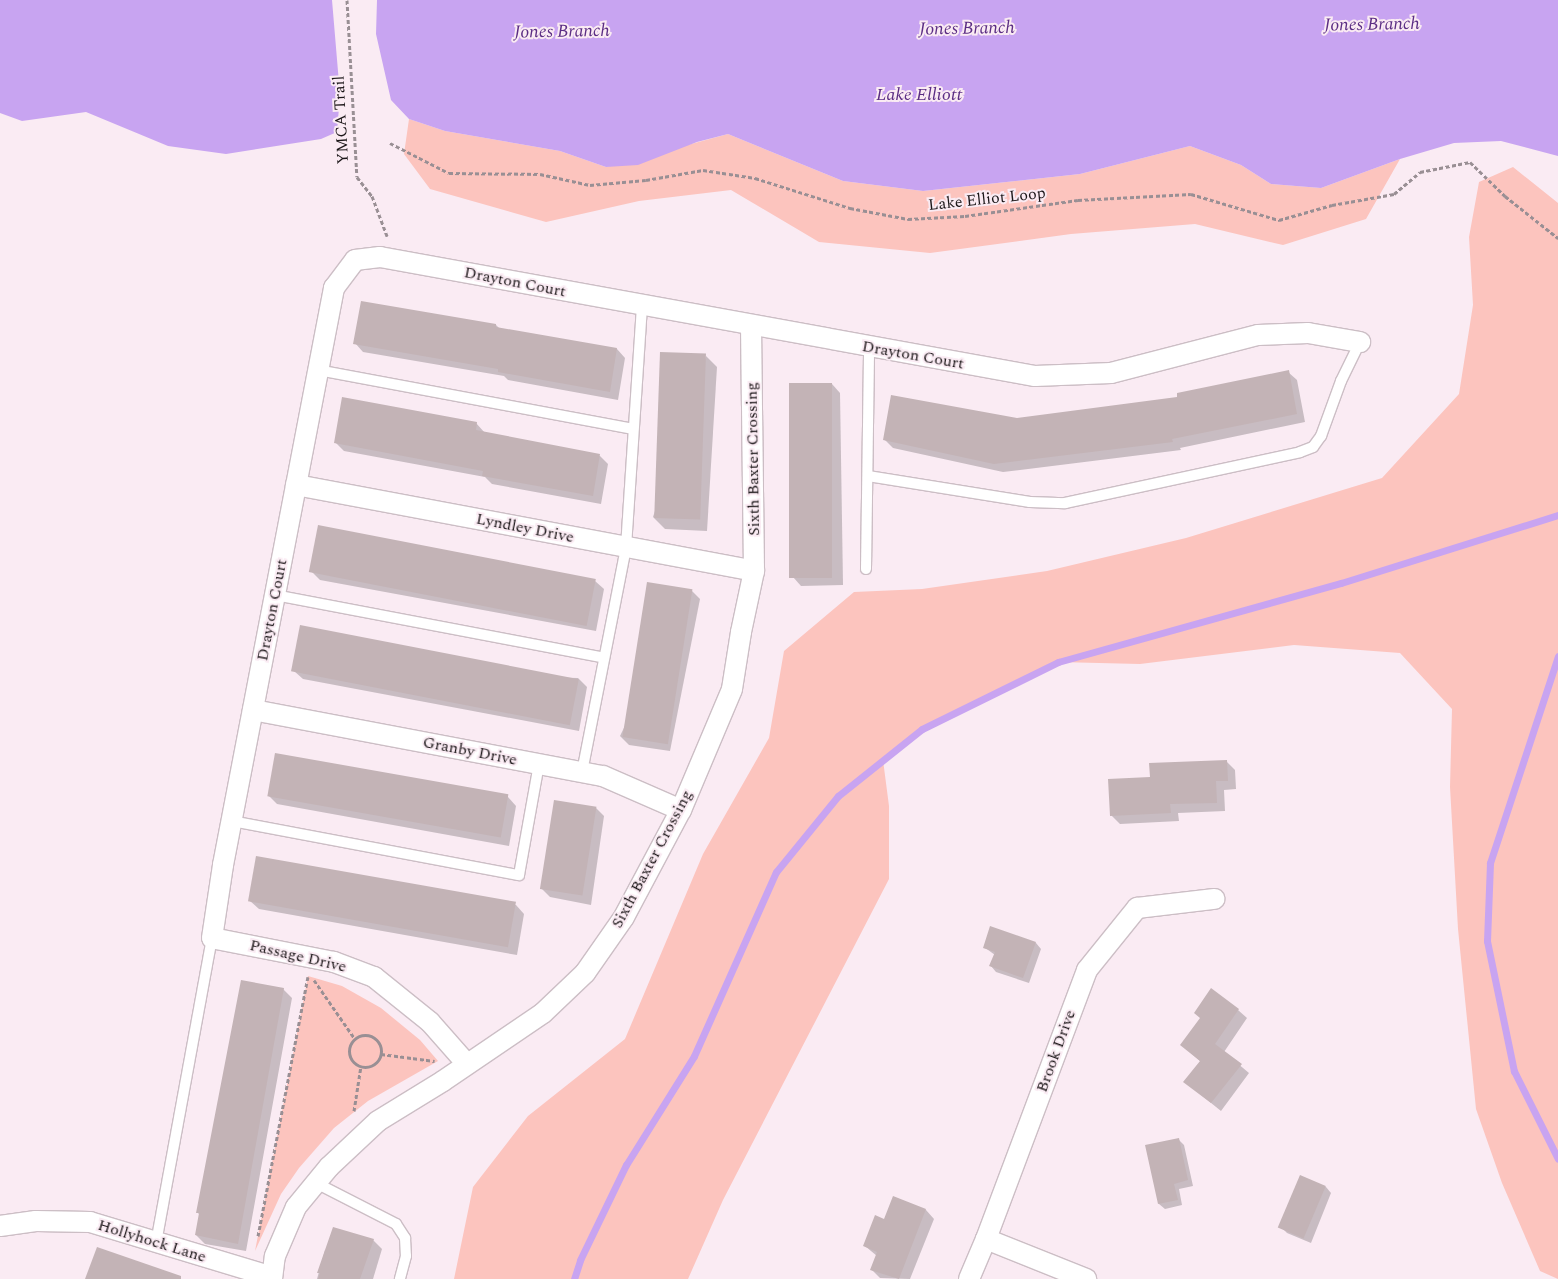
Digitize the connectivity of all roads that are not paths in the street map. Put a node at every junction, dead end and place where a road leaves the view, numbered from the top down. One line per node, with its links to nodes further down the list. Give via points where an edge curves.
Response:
1 (642, 305): 2 (street, Drayton Court); 5 (street, Drayton Court, via 380,257 355,260 334,288); 6 (lane)
2 (751, 326): 4 (street, Drayton Court); 11 (street, Sixth Baxter Crossing)
3 (1360, 342): 4 (street, Drayton Court, via 1308,333 1258,336 1111,373 1035,376); 7 (lane, via 1341,381 1322,436 1313,447 1300,452 1065,503 1030,502)
4 (869, 347): 7 (lane)
5 (318, 370): 6 (lane); 8 (street, Drayton Court)
6 (633, 430): 9 (lane)
7 (868, 476): 10 (lane)
8 (296, 485): 9 (street, Lyndley Drive); 12 (street, Drayton Court)
9 (626, 547): 11 (street, Lyndley Drive); 13 (lane)
10 (866, 570)
11 (754, 571): 17 (street, Sixth Baxter Crossing, via 732,689)
12 (275, 595): 13 (lane); 14 (street, Drayton Court)
13 (604, 658): 16 (lane)
14 (253, 710): 15 (street, Granby Drive); 18 (street, Drayton Court)
15 (539, 764): 16 (street, Granby Drive); 18 (lane, via 519,874)
16 (582, 772): 17 (street, Granby Drive, via 603,776)
17 (681, 810): 21 (street, Sixth Baxter Crossing, via 624,917 585,973 543,1013)
18 (232, 820): 20 (street, Drayton Court)
19 (1214, 899): 24 (street, Brook Drive, via 1137,908 1086,970)
20 (212, 938): 21 (street, Passage Drive, via 334,962 374,977 430,1022); 25 (lane)
21 (467, 1064): 22 (street, Sixth Baxter Crossing, via 378,1121)
22 (316, 1183): 26 (street, Sixth Baxter Crossing, via 296,1207 275,1256); 27 (lane, via 396,1224 405,1238 406,1256)
23 (0, 1226): 25 (street, Hollyhock Lane, via 36,1221 90,1222)
24 (986, 1239): 28 (street, Brook Drive); 29 (street)
25 (156, 1243): 26 (street, Hollyhock Lane)
26 (272, 1278)
27 (400, 1279)
28 (969, 1279)
29 (1086, 1279)

